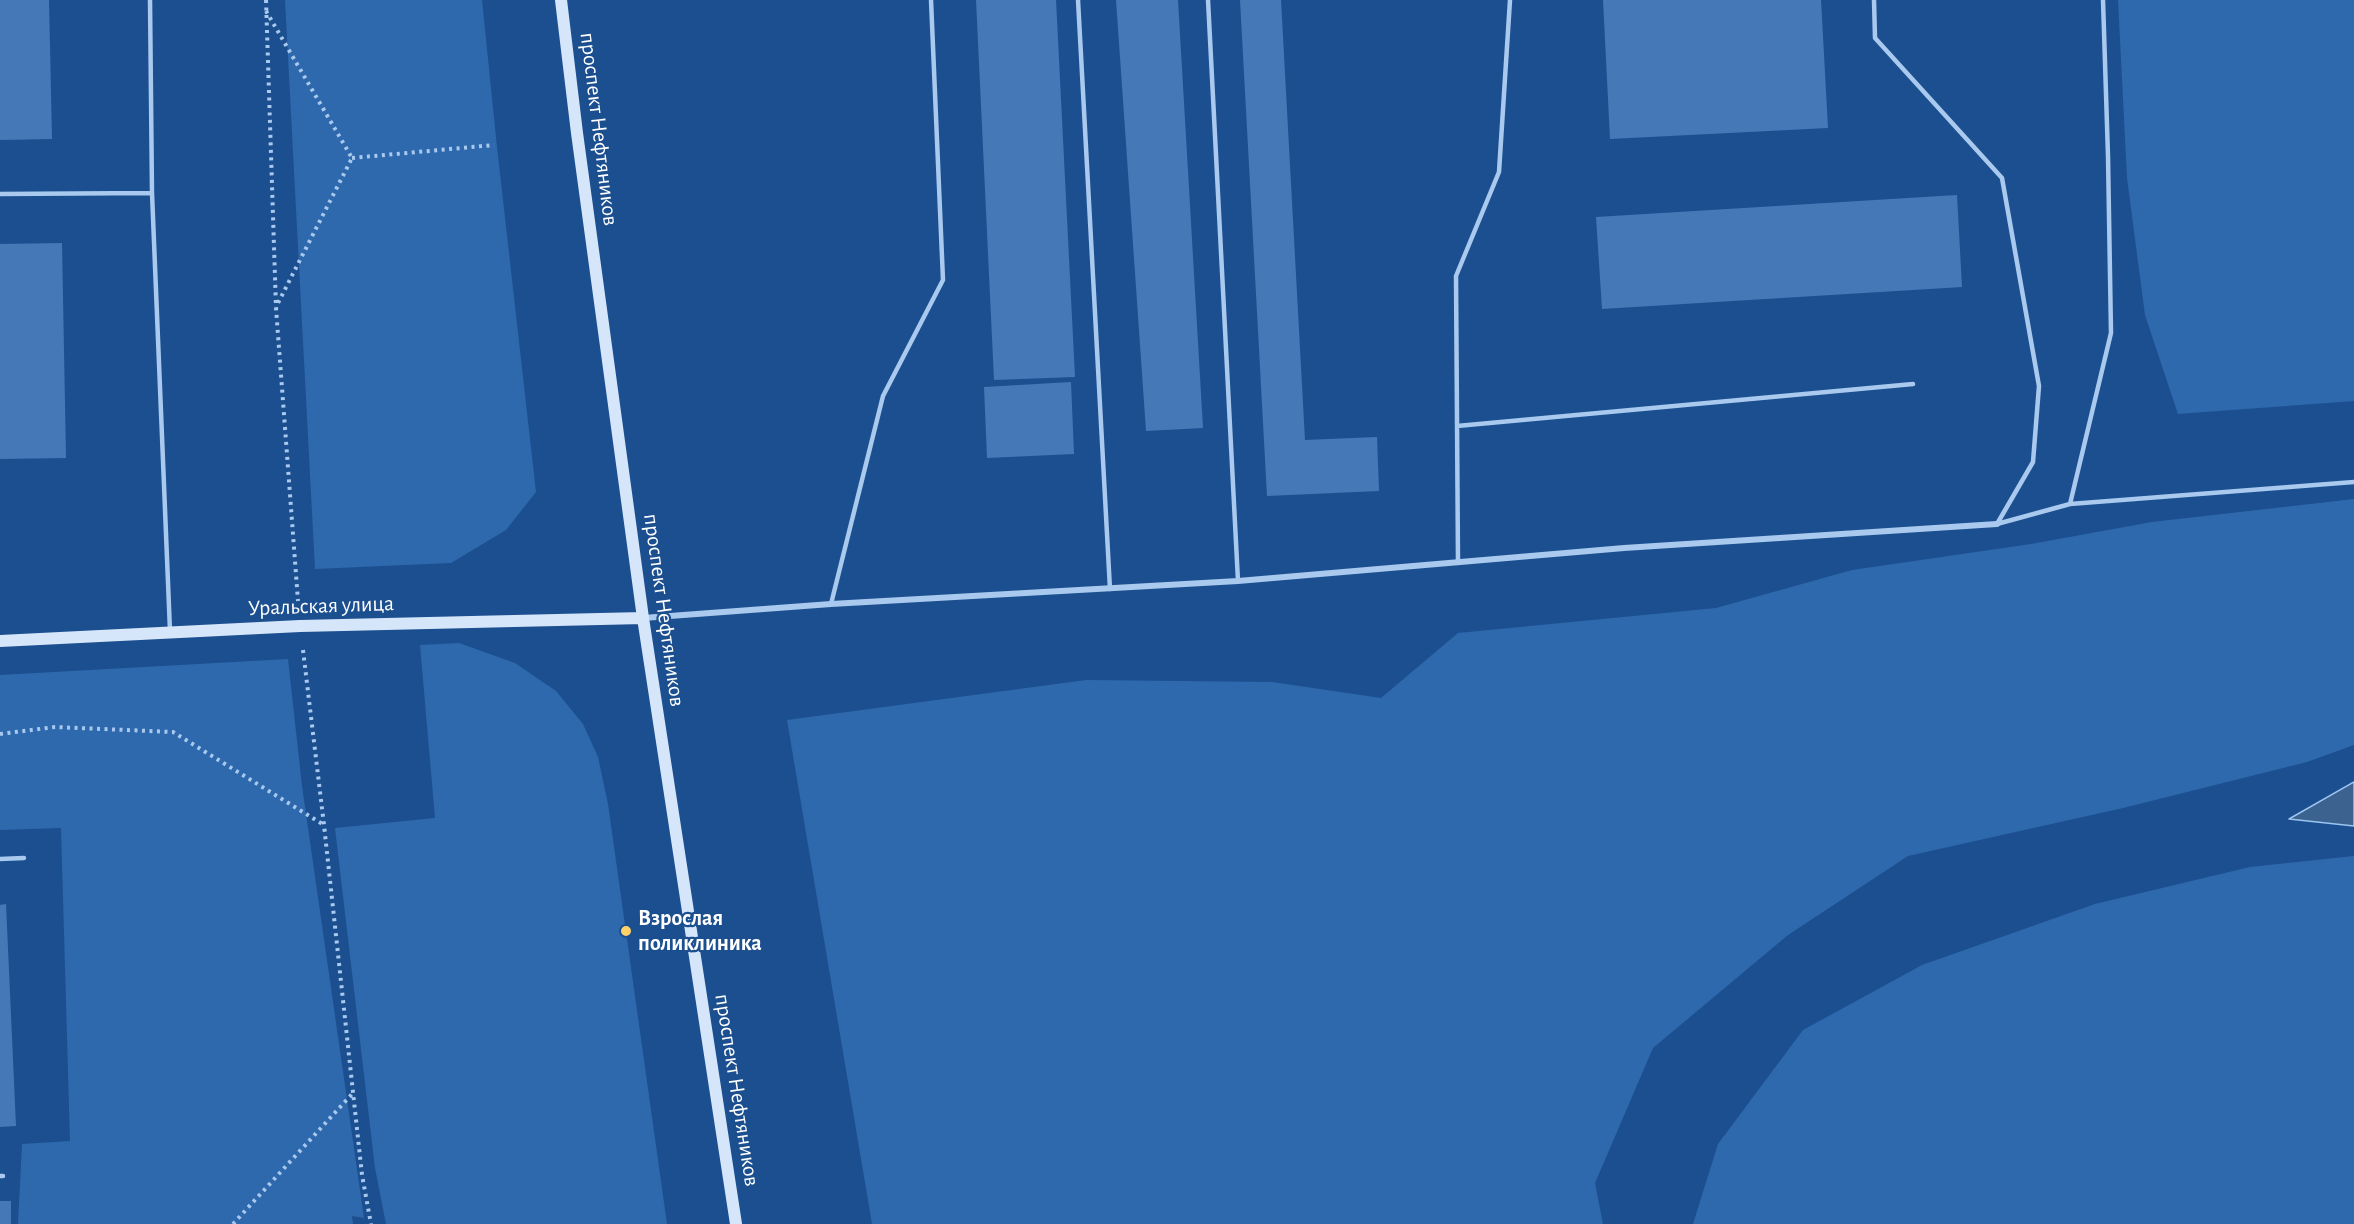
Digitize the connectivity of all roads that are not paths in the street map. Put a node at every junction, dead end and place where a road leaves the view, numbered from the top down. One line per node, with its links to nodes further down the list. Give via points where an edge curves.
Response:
1 (150, 0): 9 (lane)
2 (561, 0): 20 (main road, проспект Нефтяников)
3 (931, 0): 19 (lane, via 943,280 883,396)
4 (1078, 0): 18 (lane)
5 (1208, 0): 17 (lane)
6 (1510, 0): 12 (lane, via 1499,172 1456,276)
7 (1874, 0): 15 (lane, via 1875,39 2002,178 2039,386 2033,462)
8 (2103, 0): 14 (lane, via 2111,333)
9 (152, 193): 10 (lane); 21 (lane)
10 (0, 194)
11 (1913, 384): 12 (lane)
12 (1457, 426): 16 (lane)
13 (2354, 482): 14 (lane)
14 (2070, 504): 15 (lane)
15 (1997, 524): 16 (street)
16 (1458, 563): 17 (street)
17 (1238, 581): 18 (street)
18 (1110, 589): 19 (street)
19 (831, 604): 20 (street)
20 (643, 618): 21 (main road, Уральская улица); 25 (main road, проспект Нефтяников)
21 (170, 633): 22 (main road, Уральская улица)
22 (0, 641)
23 (24, 858): 24 (lane)
24 (0, 859)
25 (736, 1224)

